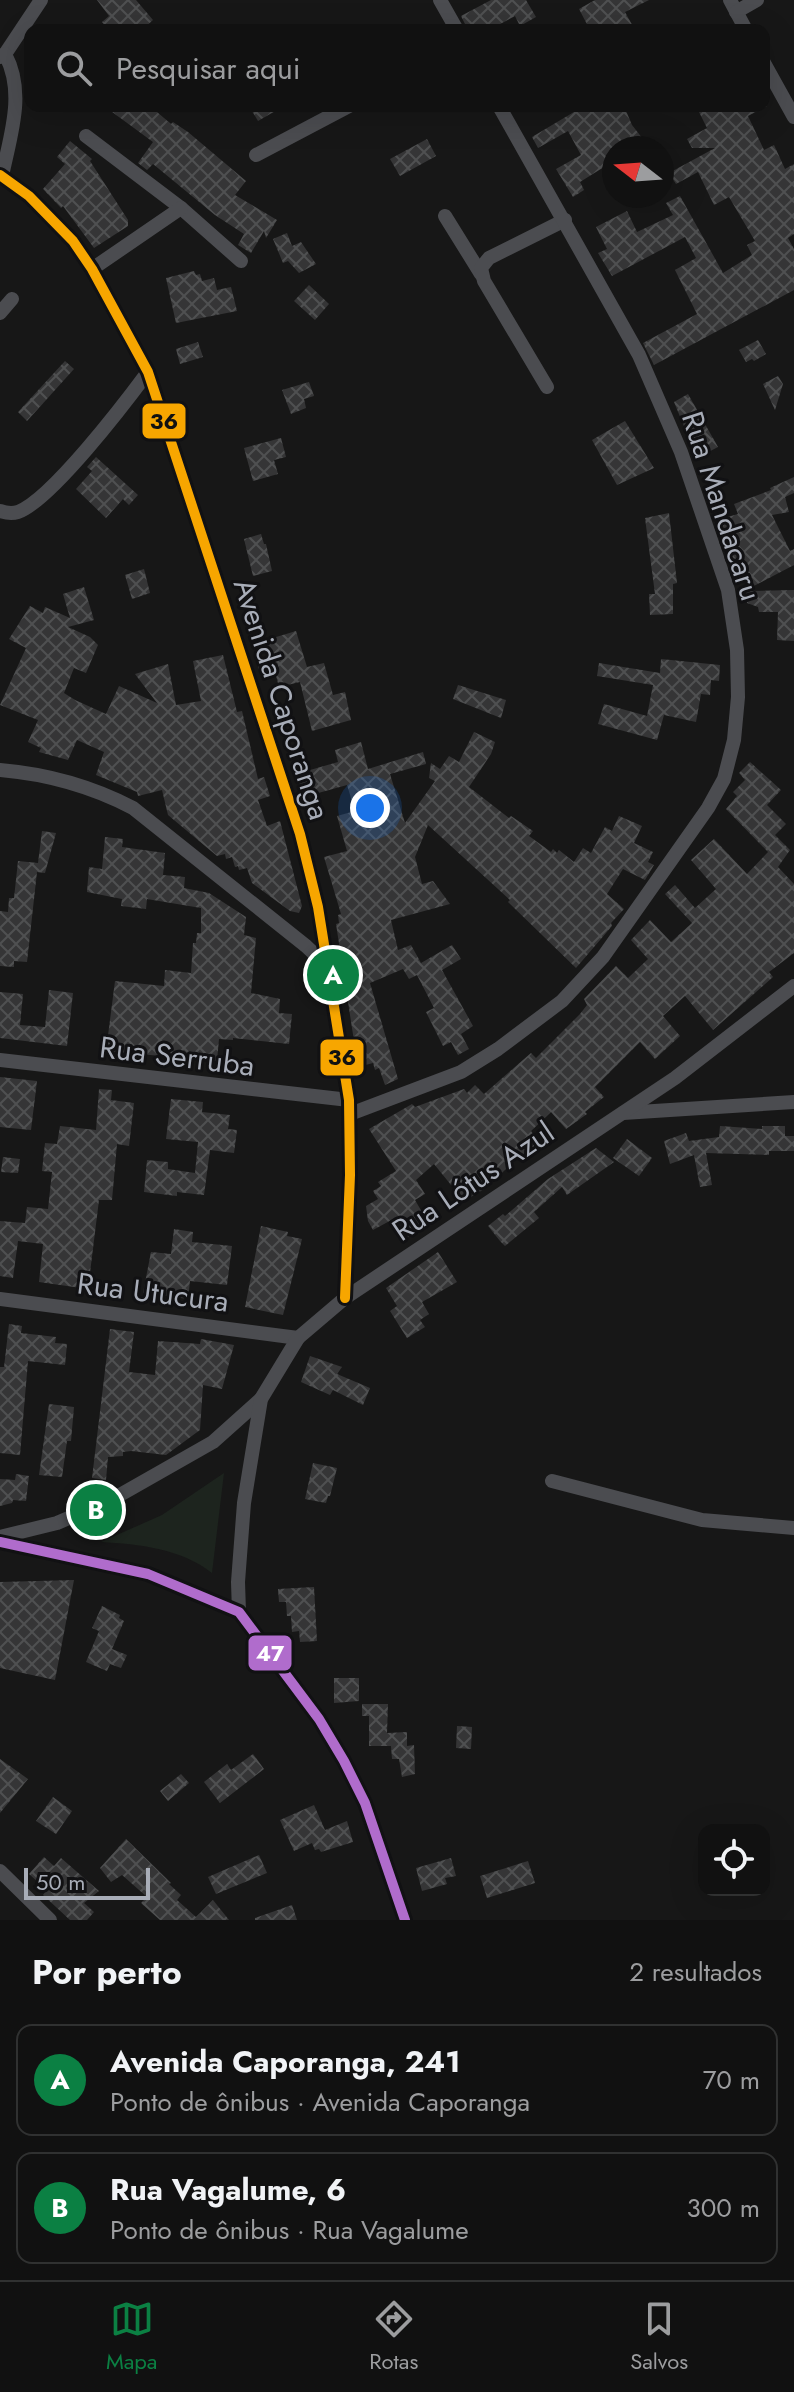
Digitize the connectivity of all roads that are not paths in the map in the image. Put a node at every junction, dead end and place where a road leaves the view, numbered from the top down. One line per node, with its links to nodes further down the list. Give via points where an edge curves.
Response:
1 (41, 0): 7 (street)
2 (440, 0): 5 (street)
3 (757, 0): 4 (street)
4 (733, 6): 6 (street)
5 (454, 24)
6 (743, 24)
7 (2, 55): 14 (street, via 15,77 17,96)
8 (770, 74): 11 (street)
9 (338, 112): 13 (street)
10 (502, 112): 17 (street, Rua Mandacaru)
11 (794, 117)
12 (86, 136): 15 (street)
13 (256, 155)
14 (1, 175): 19 (street, Avenida Caporanga, via 54,220)
15 (181, 208): 18 (street); 19 (street)
16 (445, 216): 20 (street)
17 (565, 220): 20 (street, via 489,258); 31 (street, Rua Mandacaru, via 639,355 715,547 737,650 734,740 724,779 708,808 603,957 562,1001 461,1072)
18 (241, 261)
19 (92, 269): 23 (street, Avenida Caporanga)
20 (481, 274): 24 (street)
21 (12, 299): 22 (street)
22 (0, 313)
23 (148, 372): 25 (street, via 48,490 19,512); 27 (street, Avenida Caporanga, via 300,834)
24 (547, 387)
25 (0, 511)
26 (0, 770): 27 (street, via 67,781 133,808)
27 (328, 967): 31 (street, Avenida Caporanga)
28 (794, 986): 32 (street, Rua Lótus Azul, via 675,1078)
29 (0, 1060): 31 (street, Rua Serruba)
30 (794, 1102): 32 (street)
31 (349, 1107): 33 (street, Avenida Caporanga)
32 (619, 1113): 33 (street, Rua Lótus Azul)
33 (345, 1298): 35 (street, Rua Lótus Azul)
34 (0, 1299): 35 (street, Rua Utucura)
35 (298, 1338): 36 (street, Rua Lótus Azul)
36 (261, 1399): 39 (street, via 213,1442 111,1500); 40 (street, Rua Lótus Azul, via 242,1518)
37 (552, 1481): 38 (street, via 702,1520)
38 (794, 1528)
39 (0, 1540): 40 (street, via 148,1574)
40 (239, 1612): 43 (street, via 344,1761 365,1803)
41 (0, 1871): 42 (street)
42 (49, 1920)
43 (405, 1920)

